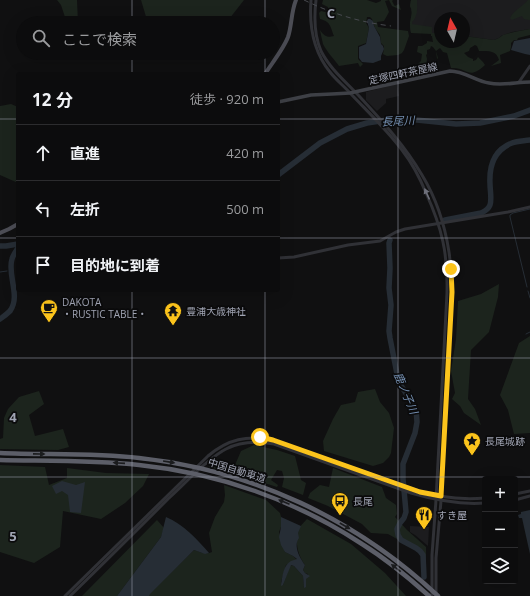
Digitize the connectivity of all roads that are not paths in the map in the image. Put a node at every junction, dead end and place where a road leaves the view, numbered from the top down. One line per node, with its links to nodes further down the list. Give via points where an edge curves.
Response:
1 (296, 0): 4 (main road, via 290,31)
2 (311, 0): 11 (street, via 310,24 315,46 330,72)
3 (316, 0): 10 (street, via 315,25 321,50 338,76)
4 (280, 50)
5 (274, 60): 7 (main road)
6 (530, 66): 8 (street)
7 (266, 72)
8 (519, 82): 9 (main road, 定塚四軒茶屋線); 10 (main road, 定塚四軒茶屋線, via 490,84 450,71)
9 (530, 82)
10 (354, 91): 11 (main road, 定塚四軒茶屋線); 14 (street, via 404,146 423,176)
11 (350, 92): 12 (main road, 定塚四軒茶屋線, via 311,95); 15 (street, one-way to 11, via 418,174 402,150)
12 (280, 102)
13 (530, 207): 14 (street)
14 (443, 223): 15 (street); 25 (street, via 450,260 452,292)
15 (439, 224): 18 (street, via 405,229 380,241); 24 (street, via 446,254 448,279)
16 (16, 225): 17 (main road)
17 (0, 233)
18 (280, 258)
19 (0, 453): 35 (highway, 中国自動車道, one-way to 35, via 117,456 191,466 237,478 316,509 366,538 400,563)
20 (0, 460): 32 (highway, 中国自動車道, one-way to 20, via 378,555 346,534 289,504 235,484 152,466)
21 (386, 482): 24 (street); 29 (street); 33 (street, via 273,440 260,437 231,442 212,452 202,461); 34 (street, via 274,444 246,442 234,445 207,462)
22 (530, 491): 23 (street)
23 (518, 493)
24 (437, 496): 25 (street); 29 (street)
25 (441, 496): 27 (street); 30 (street)
26 (530, 496): 28 (street)
27 (482, 498)
28 (518, 499)
29 (436, 500): 30 (street); 32 (street)
30 (441, 501): 31 (street); 35 (street, via 436,558)
31 (482, 503)
32 (429, 595)
33 (65, 596)
34 (70, 596)
35 (437, 596)

